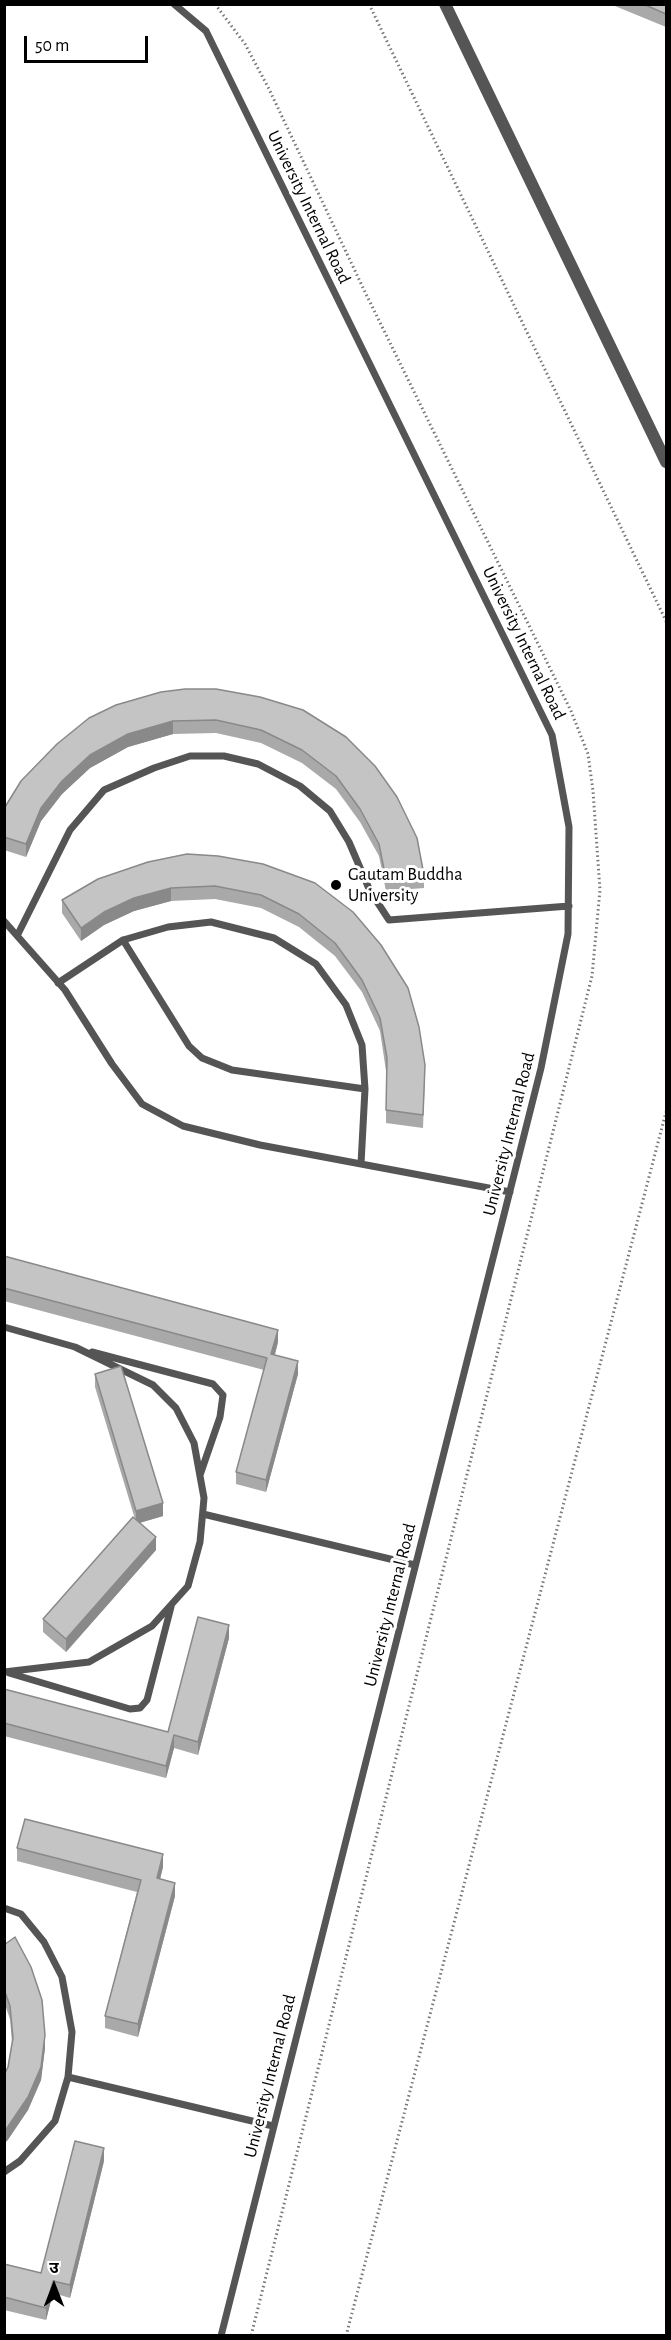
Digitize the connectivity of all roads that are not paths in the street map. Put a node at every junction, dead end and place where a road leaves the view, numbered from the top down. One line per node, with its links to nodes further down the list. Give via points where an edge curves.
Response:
1 (174, 4): 4 (lane, University Internal Road, via 206,31 552,735 569,827)
2 (445, 4): 3 (street)
3 (666, 462)
4 (569, 906): 6 (lane, via 388,920 330,811 300,786 258,764 224,756 190,756 105,790 70,830); 11 (lane, University Internal Road, via 568,934 541,1068)
5 (4, 921): 6 (lane)
6 (18, 934): 8 (lane)
7 (123, 940): 8 (lane); 9 (lane, via 189,1046 202,1058 231,1070); 9 (lane, via 168,927 211,922 274,938 316,964 346,1005 362,1045)
8 (58, 982): 10 (lane, via 142,1104 183,1126)
9 (365, 1089): 10 (lane)
10 (361, 1164): 11 (lane)
11 (510, 1192): 16 (lane, University Internal Road)
12 (4, 1328): 13 (lane)
13 (75, 1347): 14 (lane, via 153,1385 176,1408 194,1443); 14 (lane, via 213,1383 223,1395 220,1417)
14 (200, 1476): 15 (lane)
15 (203, 1514): 16 (lane); 17 (lane, via 188,1586)
16 (415, 1565): 21 (lane, University Internal Road)
17 (172, 1604): 18 (lane, via 152,1626 89,1662); 18 (lane, via 147,1700 140,1708 130,1709)
18 (5, 1672)
19 (4, 1908): 20 (lane, via 21,1914 44,1942 62,1977 72,2032)
20 (68, 2077): 21 (lane); 22 (lane, via 56,2121 20,2161)
21 (273, 2126): 23 (lane, University Internal Road)
22 (4, 2172)
23 (221, 2336)

